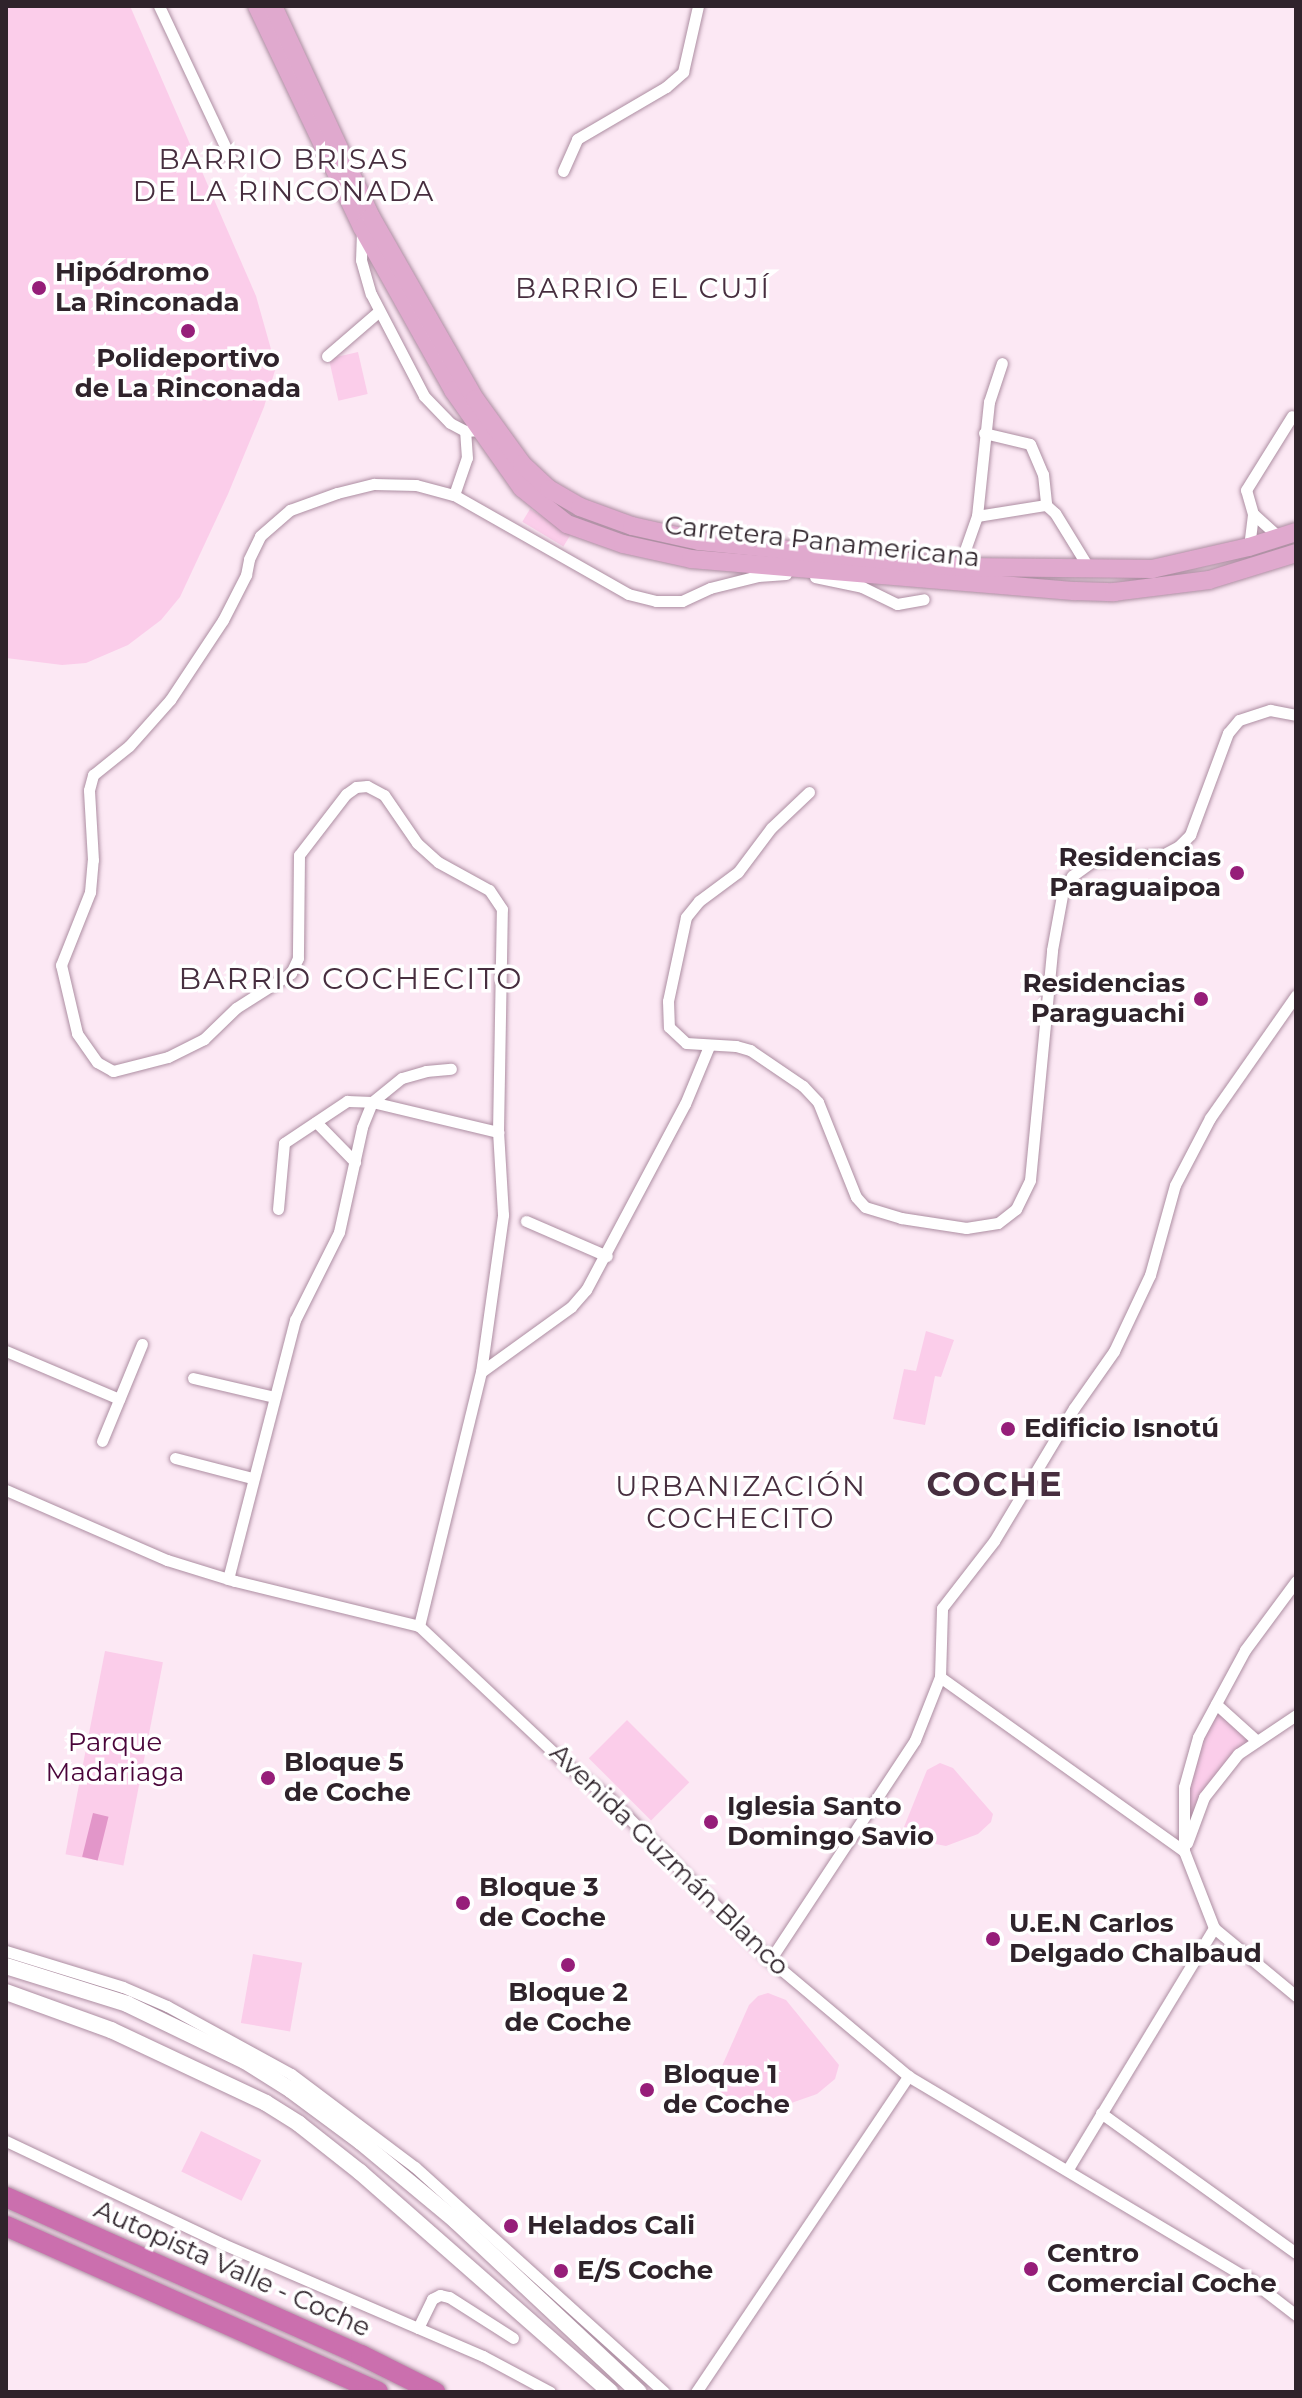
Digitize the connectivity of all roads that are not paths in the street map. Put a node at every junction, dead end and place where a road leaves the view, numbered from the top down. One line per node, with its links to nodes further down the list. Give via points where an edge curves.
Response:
1 (159, 6): 5 (street)
2 (257, 6): 7 (main road, Carretera Panamericana)
3 (273, 6): 21 (main road, Carretera Panamericana, via 371,217 475,399 522,464 549,489 621,522 699,541)
4 (698, 6): 6 (street, via 683,72 577,139)
5 (232, 161)
6 (563, 171)
7 (362, 227): 8 (street, via 361,260); 12 (main road, Carretera Panamericana)
8 (378, 312): 9 (street); 12 (street, via 424,396 450,423)
9 (327, 356)
10 (1002, 363): 13 (street)
11 (1292, 416): 16 (street, via 1246,490)
12 (472, 430): 14 (street); 23 (main road, Carretera Panamericana, via 536,501 560,520 588,532 691,559)
13 (984, 433): 15 (street, via 1030,444 1043,474); 17 (street)
14 (454, 495): 23 (street, via 628,594 656,601 682,601 710,588 779,574); 32 (street, via 416,485 374,484 290,510 260,536 223,620 170,700 129,746 93,775 90,892 61,965 77,1033 104,1068 113,1071 168,1057 204,1039 236,1008 291,973 298,958 299,855 346,794 356,787 376,789 417,843 438,862 489,890 502,909)
15 (1046, 505): 17 (street); 22 (street)
16 (1253, 514): 18 (street); 19 (street)
17 (977, 516): 21 (street)
18 (1288, 535): 19 (main road, Carretera Panamericana)
19 (1249, 547): 22 (main road, Carretera Panamericana, via 1152,569)
20 (1296, 553): 23 (main road, Carretera Panamericana, via 1209,580 1114,592)
21 (959, 567): 22 (main road, Carretera Panamericana)
22 (1090, 571)
23 (863, 581): 24 (street, via 897,604)
24 (924, 599)
25 (1296, 715): 28 (street, via 1270,710 1239,720 1228,733 1190,835 1179,846 1164,854 1093,861 1063,890 1052,950 1030,1180 1016,1209 998,1223 966,1228 865,1207 856,1197 818,1102 803,1086 750,1050)
26 (809, 792): 28 (street, via 771,828 738,872 692,908 681,928 667,1021 678,1039)
27 (1296, 995): 50 (street, via 1210,1118 1175,1185 1150,1275 1114,1351 994,1541 942,1608)
28 (709, 1046): 36 (street)
29 (451, 1069): 30 (street, via 402,1078)
30 (372, 1102): 31 (street, via 347,1101); 32 (street); 33 (street)
31 (316, 1122): 33 (street); 34 (street, via 282,1146)
32 (498, 1132): 39 (street, via 503,1215)
33 (355, 1162): 41 (street, via 339,1232 295,1320)
34 (278, 1209)
35 (526, 1221): 36 (street)
36 (607, 1256): 39 (street, via 571,1307)
37 (142, 1344): 42 (street)
38 (6, 1351): 42 (street)
39 (481, 1372): 49 (street)
40 (193, 1378): 41 (street)
41 (274, 1397): 45 (street)
42 (119, 1399): 43 (street)
43 (102, 1441)
44 (175, 1458): 45 (street)
45 (252, 1478): 47 (street)
46 (6, 1490): 47 (street, Avenida Guzmán Blanco, via 167,1560)
47 (228, 1579): 49 (street, Avenida Guzmán Blanco)
48 (1296, 1581): 51 (street, via 1245,1650)
49 (419, 1626): 57 (street, Avenida Guzmán Blanco, via 608,1797)
50 (940, 1677): 54 (street); 57 (street, via 915,1740)
51 (1216, 1704): 53 (street); 54 (street, via 1198,1737 1184,1787)
52 (1296, 1715): 53 (street)
53 (1257, 1741): 54 (street, via 1238,1754 1204,1797)
54 (1184, 1851): 55 (street)
55 (1214, 1928): 60 (street); 62 (street)
56 (6, 1951): 76 (street, via 123,1987 214,2029 291,2074 415,2167)
57 (770, 1960): 61 (street, Avenida Guzmán Blanco)
58 (6, 1966): 75 (main road, via 127,2004 206,2040 291,2090 456,2221)
59 (6, 1992): 74 (main road, via 111,2030 266,2103 299,2124)
60 (1296, 1996)
61 (908, 2076): 64 (street, Avenida Guzmán Blanco); 77 (street)
62 (1101, 2113): 64 (street); 67 (street)
63 (6, 2141): 69 (street, via 223,2244)
64 (1068, 2169): 68 (street, Avenida Guzmán Blanco)
65 (6, 2197): 72 (highway, Autopista Valle - Coche)
66 (6, 2226): 71 (highway, Autopista Valle - Coche)
67 (1296, 2253)
68 (1294, 2311)
69 (418, 2328): 70 (street, via 432,2299 440,2295); 73 (street)
70 (513, 2338)
71 (378, 2392)
72 (435, 2392)
73 (550, 2392)
74 (610, 2392)
75 (639, 2392)
76 (664, 2392)
77 (696, 2392)

